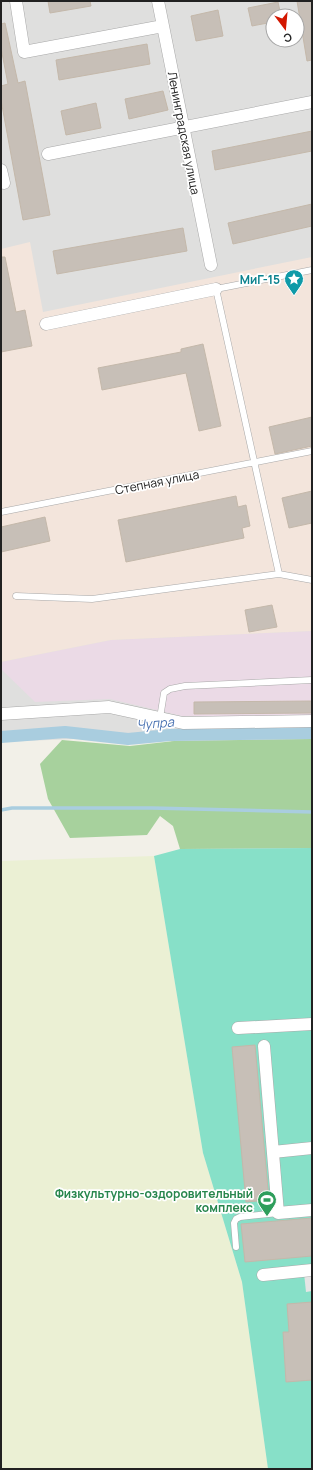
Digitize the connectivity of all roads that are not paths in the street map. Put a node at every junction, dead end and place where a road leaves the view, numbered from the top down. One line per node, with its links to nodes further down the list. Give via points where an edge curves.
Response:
1 (16, 1): 3 (street, via 24,52)
2 (158, 1): 3 (street, Ленинградская улица)
3 (163, 26): 5 (street, Ленинградская улица)
4 (312, 102): 5 (street)
5 (183, 127): 6 (street); 9 (street, Ленинградская улица)
6 (48, 154)
7 (1, 170): 8 (street)
8 (4, 183)
9 (211, 265)
10 (312, 270): 11 (lane)
11 (216, 289): 12 (street); 14 (lane)
12 (46, 324)
13 (312, 451): 14 (lane, Степная улица)
14 (255, 463): 15 (lane, Степная улица); 16 (lane)
15 (1, 512)
16 (279, 574): 17 (lane); 18 (lane, via 92,599)
17 (312, 580)
18 (16, 596)
19 (312, 680): 21 (lane, via 185,686 170,689 164,693)
20 (1, 714): 21 (street, via 109,707)
21 (160, 718): 22 (street, via 183,723)
22 (312, 721)
23 (312, 1024): 24 (street)
24 (238, 1028)
25 (264, 1046): 27 (street)
26 (312, 1148): 27 (street)
27 (273, 1152): 29 (street)
28 (312, 1210): 29 (street)
29 (278, 1213): 30 (lane, via 236,1219)
30 (236, 1247)
31 (312, 1270): 32 (street)
32 (264, 1275)

